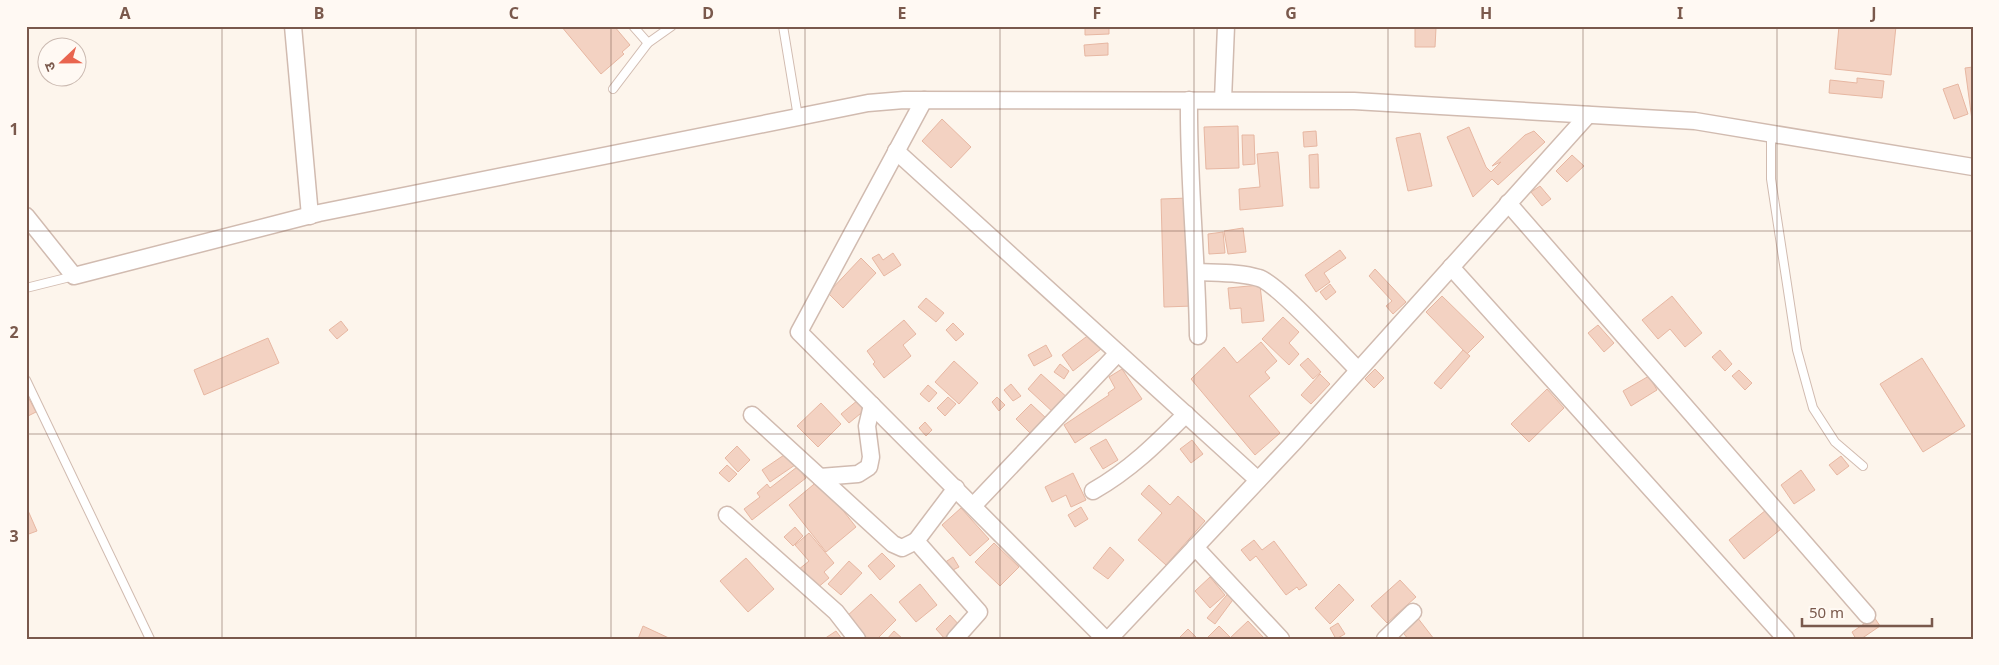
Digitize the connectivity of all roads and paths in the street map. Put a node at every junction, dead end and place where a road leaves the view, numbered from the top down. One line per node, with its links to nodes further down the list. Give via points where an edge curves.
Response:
1 (293, 26): 18 (street)
2 (633, 26): 6 (lane)
3 (672, 26): 6 (lane)
4 (783, 26): 12 (lane)
5 (1226, 26): 10 (street)
6 (648, 43): 7 (lane)
7 (613, 89)
8 (924, 100): 9 (street); 12 (street, via 868,103); 14 (street)
9 (1189, 100): 10 (street); 20 (street, via 1188,149)
10 (1224, 100): 11 (street, via 1354,101)
11 (1588, 115): 13 (street, via 1695,121); 16 (street)
12 (798, 117): 18 (street)
13 (1771, 134): 15 (street); 30 (lane, via 1771,179 1797,350 1813,408 1835,442)
14 (896, 151): 24 (street); 27 (street, via 799,332)
15 (1973, 167)
16 (1508, 202): 19 (street); 40 (street)
17 (26, 216): 21 (street)
18 (310, 216): 21 (street)
19 (1451, 267): 25 (street); 47 (street)
20 (1197, 272): 23 (street); 25 (street, via 1261,278)
21 (74, 276): 22 (lane)
22 (26, 288)
23 (1198, 336)
24 (1118, 352): 28 (street); 35 (street)
25 (1358, 370): 32 (street)
26 (26, 380): 41 (lane)
27 (872, 405): 31 (street, via 867,426 872,457 869,467 858,474); 33 (street)
28 (1186, 414): 32 (street); 34 (street, via 1120,476)
29 (752, 415): 31 (street)
30 (1863, 466)
31 (820, 477): 37 (street, via 894,544 902,548)
32 (1258, 480): 38 (street)
33 (956, 488): 35 (street); 37 (street)
34 (1093, 491)
35 (973, 506): 44 (street)
36 (728, 515): 42 (street, via 836,612)
37 (916, 541): 43 (street, via 979,612)
38 (1195, 547): 44 (street); 45 (street)
39 (1414, 612): 46 (street)
40 (1867, 615)
41 (150, 639)
42 (857, 639)
43 (955, 639)
44 (1107, 639)
45 (1281, 639)
46 (1385, 639)
47 (1786, 639)

